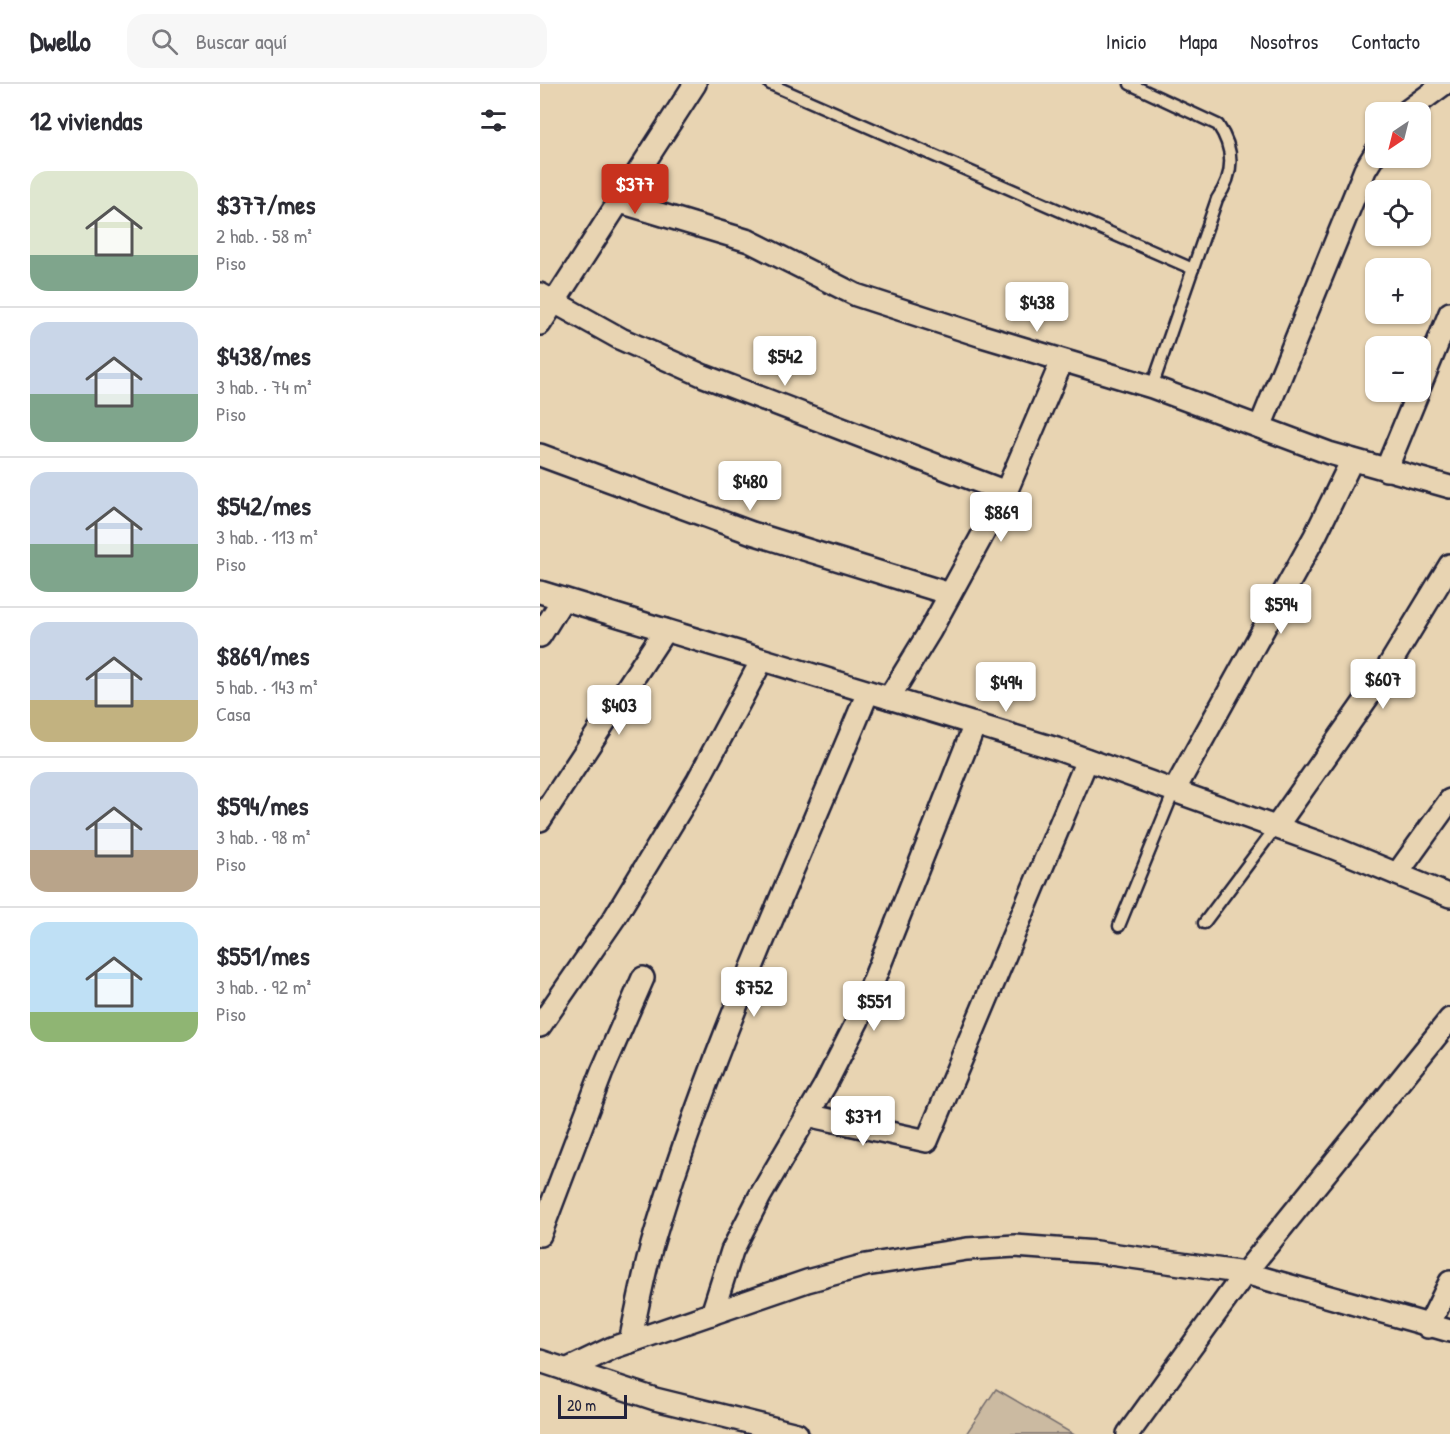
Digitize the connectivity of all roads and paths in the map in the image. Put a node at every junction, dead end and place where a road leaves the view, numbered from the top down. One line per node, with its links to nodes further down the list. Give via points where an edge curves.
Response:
1 (695, 84): 7 (street)
2 (770, 84): 8 (lane)
3 (1130, 84): 8 (lane, via 1218,125 1228,144 1228,178)
4 (1444, 84): 5 (street)
5 (1420, 102)
6 (1366, 168): 16 (street)
7 (620, 202): 9 (street); 13 (street, via 749,242 856,295)
8 (1193, 269): 14 (lane)
9 (548, 297): 11 (street); 21 (street, via 621,339 704,376)
10 (1450, 313): 12 (street)
11 (540, 324)
12 (1431, 359)
13 (1062, 361): 14 (street); 21 (street)
14 (1152, 387): 16 (street)
15 (1414, 402): 19 (street)
16 (1260, 428): 18 (street)
17 (540, 455): 24 (street, via 752,533)
18 (1352, 460): 19 (street); 33 (street, via 1315,536)
19 (1386, 470): 20 (street)
20 (1450, 488)
21 (1006, 492): 24 (street)
22 (1450, 566): 36 (street, via 1382,677)
23 (540, 592): 25 (street)
24 (950, 594): 30 (street)
25 (563, 599): 26 (street); 27 (street)
26 (665, 630): 28 (street); 35 (street)
27 (540, 636)
28 (762, 660): 29 (street); 43 (street, via 698,782 615,917)
29 (868, 692): 30 (street); 51 (street, via 683,1149 652,1246)
30 (888, 698): 31 (street)
31 (975, 724): 32 (street); 44 (street, via 858,1020)
32 (1087, 760): 33 (street); 44 (street, via 927,1141)
33 (1174, 791): 36 (street); 40 (lane)
34 (1450, 800): 37 (street)
35 (540, 820)
36 (1276, 827): 37 (street); 39 (lane)
37 (1398, 874): 38 (street)
38 (1450, 896)
39 (1204, 923)
40 (1119, 926)
41 (643, 978): 45 (street, via 602,1072)
42 (1450, 1019): 46 (street)
43 (540, 1026)
44 (807, 1115): 48 (street, via 732,1251)
45 (540, 1235)
46 (1245, 1273): 48 (street, via 1096,1252 1014,1246 967,1249 866,1265); 49 (street); 55 (street)
47 (1450, 1282): 49 (street)
48 (712, 1314): 51 (street)
49 (1428, 1327): 50 (street)
50 (1450, 1331)
51 (630, 1342): 53 (street)
52 (540, 1361): 53 (street)
53 (566, 1370): 54 (street, via 655,1399)
54 (797, 1434)
55 (1128, 1434)

